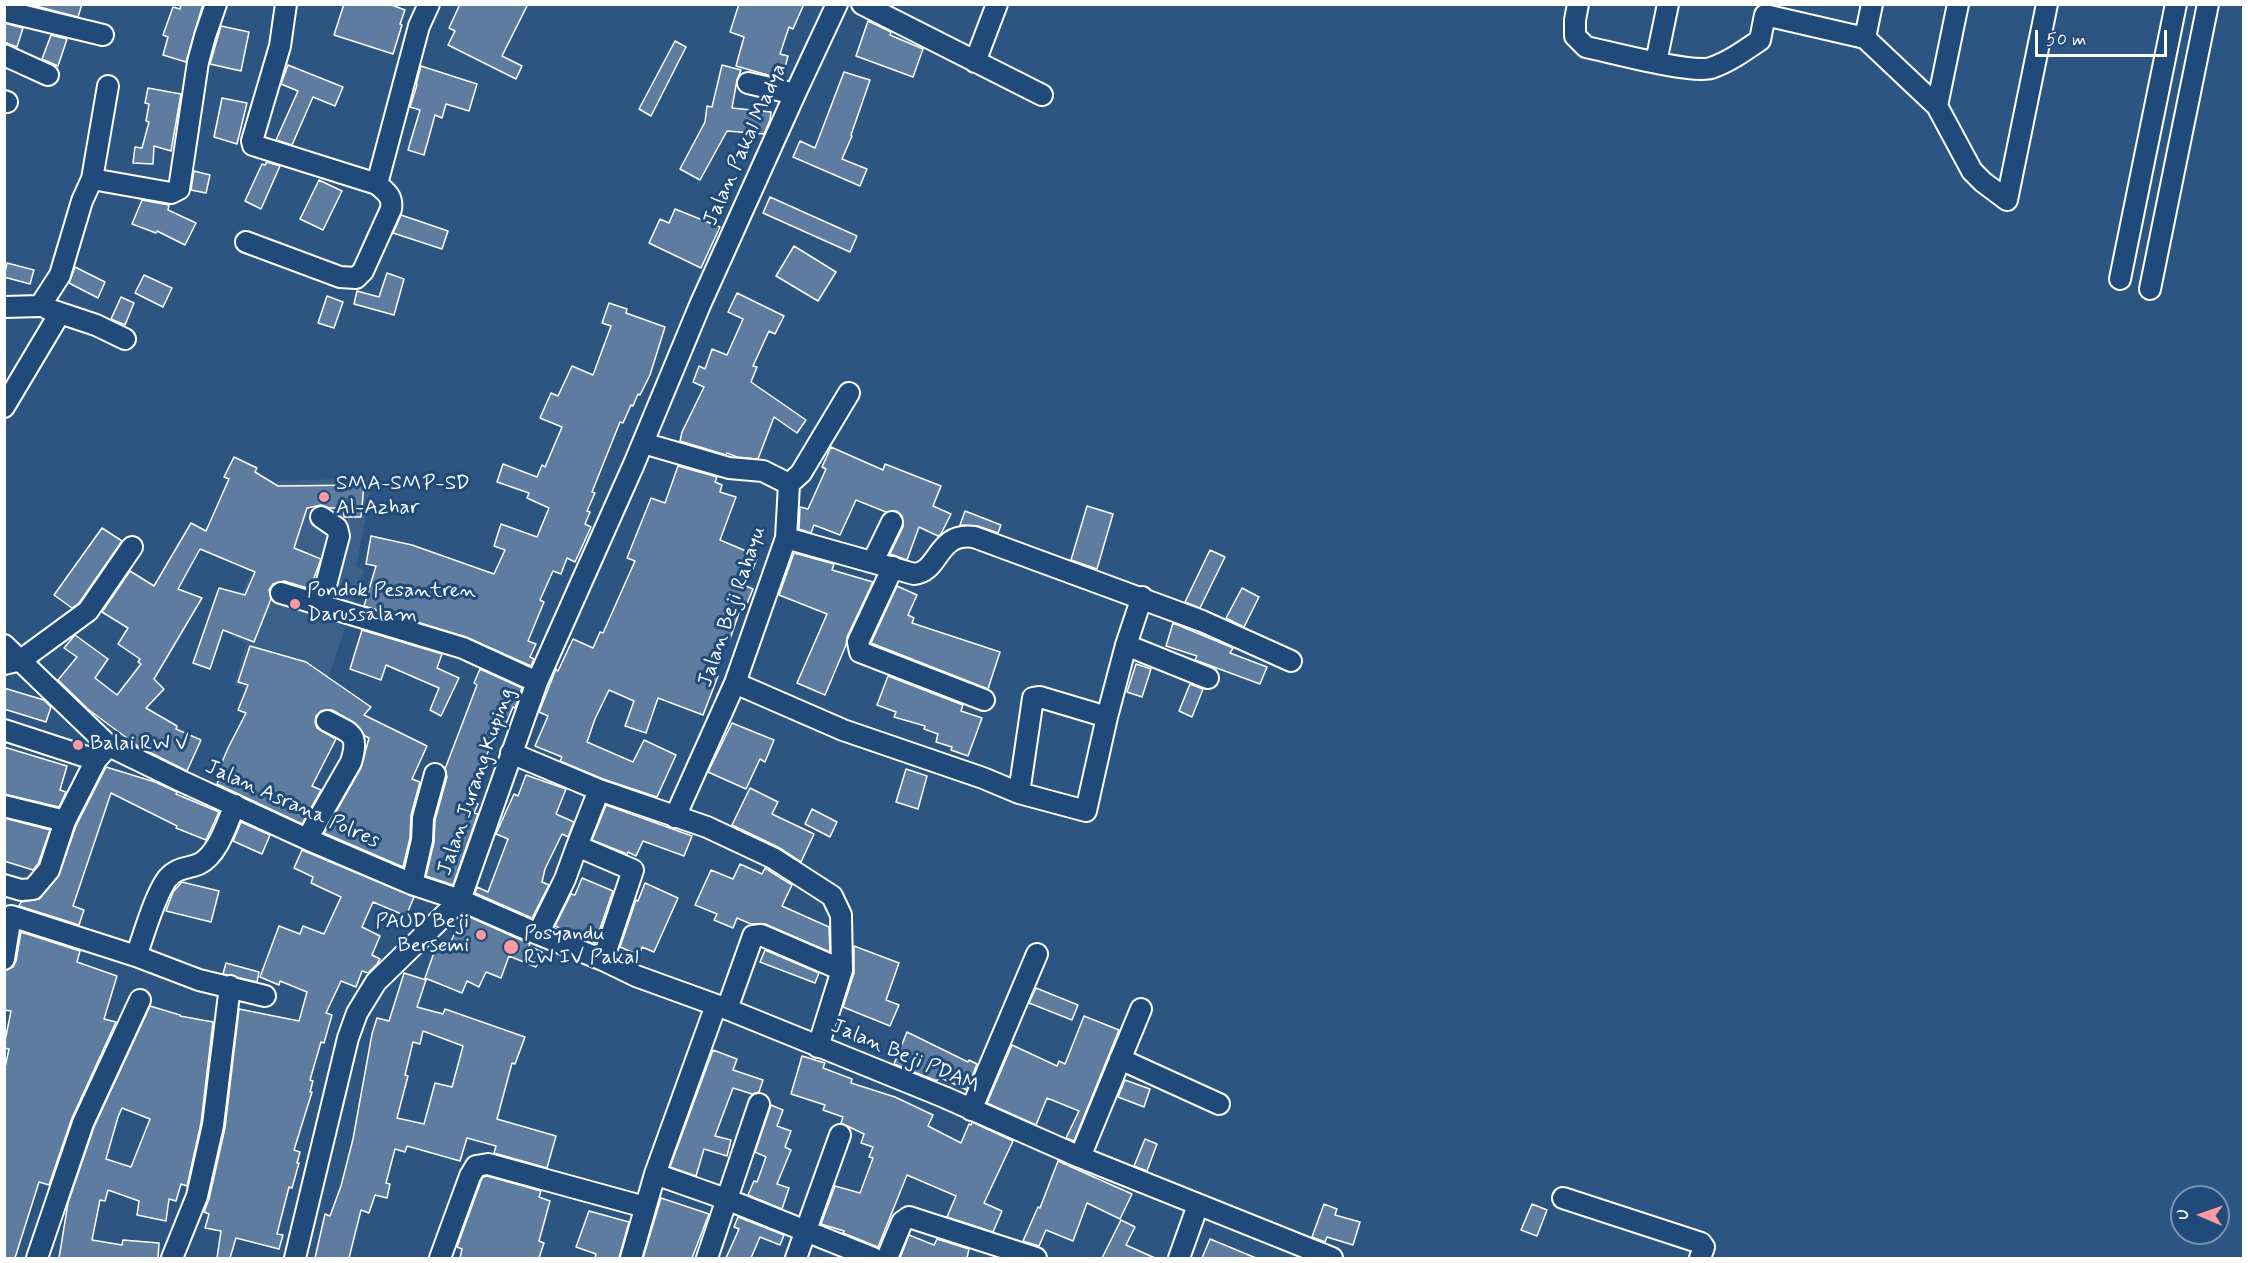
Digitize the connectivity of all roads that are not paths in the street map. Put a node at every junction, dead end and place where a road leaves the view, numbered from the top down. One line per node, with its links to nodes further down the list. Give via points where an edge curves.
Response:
1 (216, 4): 27 (street, via 198,62 179,189 171,193)
2 (286, 4): 28 (street, via 280,46 253,145)
3 (429, 4): 28 (street, via 419,26)
4 (837, 4): 24 (street, Jalan Pakal Madya)
5 (862, 4): 19 (street)
6 (997, 4): 19 (street)
7 (1578, 4): 20 (street, via 1575,36 1586,47)
8 (1668, 4): 20 (street)
9 (1872, 4): 17 (street)
10 (1958, 4): 26 (street)
11 (2047, 4): 26 (street, via 2007,200 1972,171)
12 (2176, 4): 30 (street)
13 (2208, 4): 31 (street)
14 (1766, 10): 17 (street); 20 (street, via 1760,40 1733,58 1708,69)
15 (4, 11): 16 (street)
16 (103, 35)
17 (1865, 38): 26 (street)
18 (4, 55): 21 (street)
19 (975, 62): 25 (street)
20 (1656, 62)
21 (48, 75)
22 (748, 83): 24 (street)
23 (108, 86): 27 (street)
24 (795, 94): 32 (street, Jalan Pakal Madya)
25 (1042, 95)
26 (1937, 106)
27 (92, 179): 33 (street, via 60,275)
28 (377, 184): 29 (street, via 390,195 392,209 356,278 340,277)
29 (246, 242)
30 (2120, 279)
31 (2150, 289)
32 (700, 305): 39 (street, Jalan Jurang Kuping)
33 (40, 306): 34 (street); 35 (street)
34 (4, 307)
35 (60, 313): 36 (street); 38 (street)
36 (125, 339)
37 (849, 393): 40 (street, via 801,473)
38 (4, 407)
39 (643, 443): 40 (street, via 729,468 764,471); 55 (street, Jalan Jurang Kuping)
40 (789, 484): 43 (street, Jalan Beji Rahayu)
41 (321, 518): 49 (street, via 337,528 339,536)
42 (892, 522): 45 (street)
43 (786, 538): 45 (street); 56 (street, Jalan Beji Rahayu)
44 (132, 547): 53 (street, via 88,611)
45 (873, 561): 46 (street)
46 (893, 567): 48 (street, via 919,574 953,538 974,537); 57 (street, via 858,642 860,652)
47 (280, 592): 49 (street)
48 (1142, 597): 51 (street); 52 (street)
49 (321, 604): 55 (street, via 463,648)
50 (4, 645): 53 (street, Jalan Asrana Polres)
51 (1126, 645): 54 (street); 58 (street)
52 (1290, 661)
53 (13, 662): 61 (street, Jalan Asrana Polres)
54 (1208, 678)
55 (537, 682): 62 (street, Jalan Jurang Kuping)
56 (735, 683): 65 (street, via 843,730); 68 (street, Jalan Beji Rahayu)
57 (984, 700)
58 (1107, 717): 65 (street, via 1086,811); 65 (street, via 1033,698)
59 (327, 721): 70 (street, via 351,733 355,750)
60 (4, 730): 61 (street)
61 (102, 753): 67 (street, Jalan Asrana Polres); 69 (street)
62 (511, 753): 64 (street); 74 (street, Jalan Jurang Kuping)
63 (435, 774): 72 (street)
64 (599, 790): 68 (street); 71 (street)
65 (1019, 793)
66 (4, 806): 69 (street)
67 (235, 806): 70 (street, Jalan Asrana Polres); 77 (street, via 211,855 200,864 179,868 167,879)
68 (675, 817): 80 (street, via 707,827 773,858 832,896 841,915)
69 (65, 820): 73 (street, via 49,870 39,883 33,889 21,890)
70 (308, 839): 72 (street, Jalan Asrana Polres)
71 (577, 846): 75 (street, via 566,879); 79 (street, via 633,870)
72 (412, 884): 74 (street, Jalan Asrana Polres)
73 (4, 885)
74 (460, 900): 75 (street, Jalan Beji PDAM); 101 (street, Jalan Jurang Kuping, via 376,982 357,1013 345,1047)
75 (538, 934): 79 (street, Jalan Beji PDAM)
76 (1036, 954): 90 (street)
77 (136, 956): 78 (street, via 11,916); 81 (street, via 199,980)
78 (4, 959)
79 (603, 960): 84 (street, Jalan Beji PDAM)
80 (842, 970): 84 (street, via 761,935 753,936); 86 (street)
81 (230, 986): 82 (street); 100 (street, via 213,1125 196,1196)
82 (265, 996)
83 (140, 1000): 99 (street, via 83,1123)
84 (722, 1007): 86 (street, Jalan Beji PDAM); 93 (street)
85 (1141, 1009): 87 (street)
86 (818, 1047): 90 (street, Jalan Beji PDAM)
87 (1120, 1059): 89 (street); 92 (street)
88 (759, 1104): 95 (street)
89 (1219, 1104)
90 (971, 1110): 92 (street, Jalan Beji PDAM)
91 (840, 1135): 98 (street)
92 (1080, 1157): 96 (street, Jalan Beji PDAM)
93 (655, 1174): 95 (street); 97 (street)
94 (1563, 1198): 111 (street, via 1701,1243 1704,1247)
95 (726, 1199): 98 (street); 104 (street)
96 (1198, 1205): 109 (street); 110 (street, Jalan Beji PDAM)
97 (645, 1207): 102 (street, via 488,1164 476,1166); 103 (street)
98 (806, 1231): 105 (street); 106 (street)
99 (37, 1258)
100 (172, 1258)
101 (295, 1258)
102 (440, 1258)
103 (631, 1258)
104 (707, 1258)
105 (796, 1258)
106 (873, 1258)
107 (887, 1258): 108 (street, via 902,1222 909,1217)
108 (1036, 1258)
109 (1179, 1258)
110 (1332, 1258)
111 (1700, 1258)

